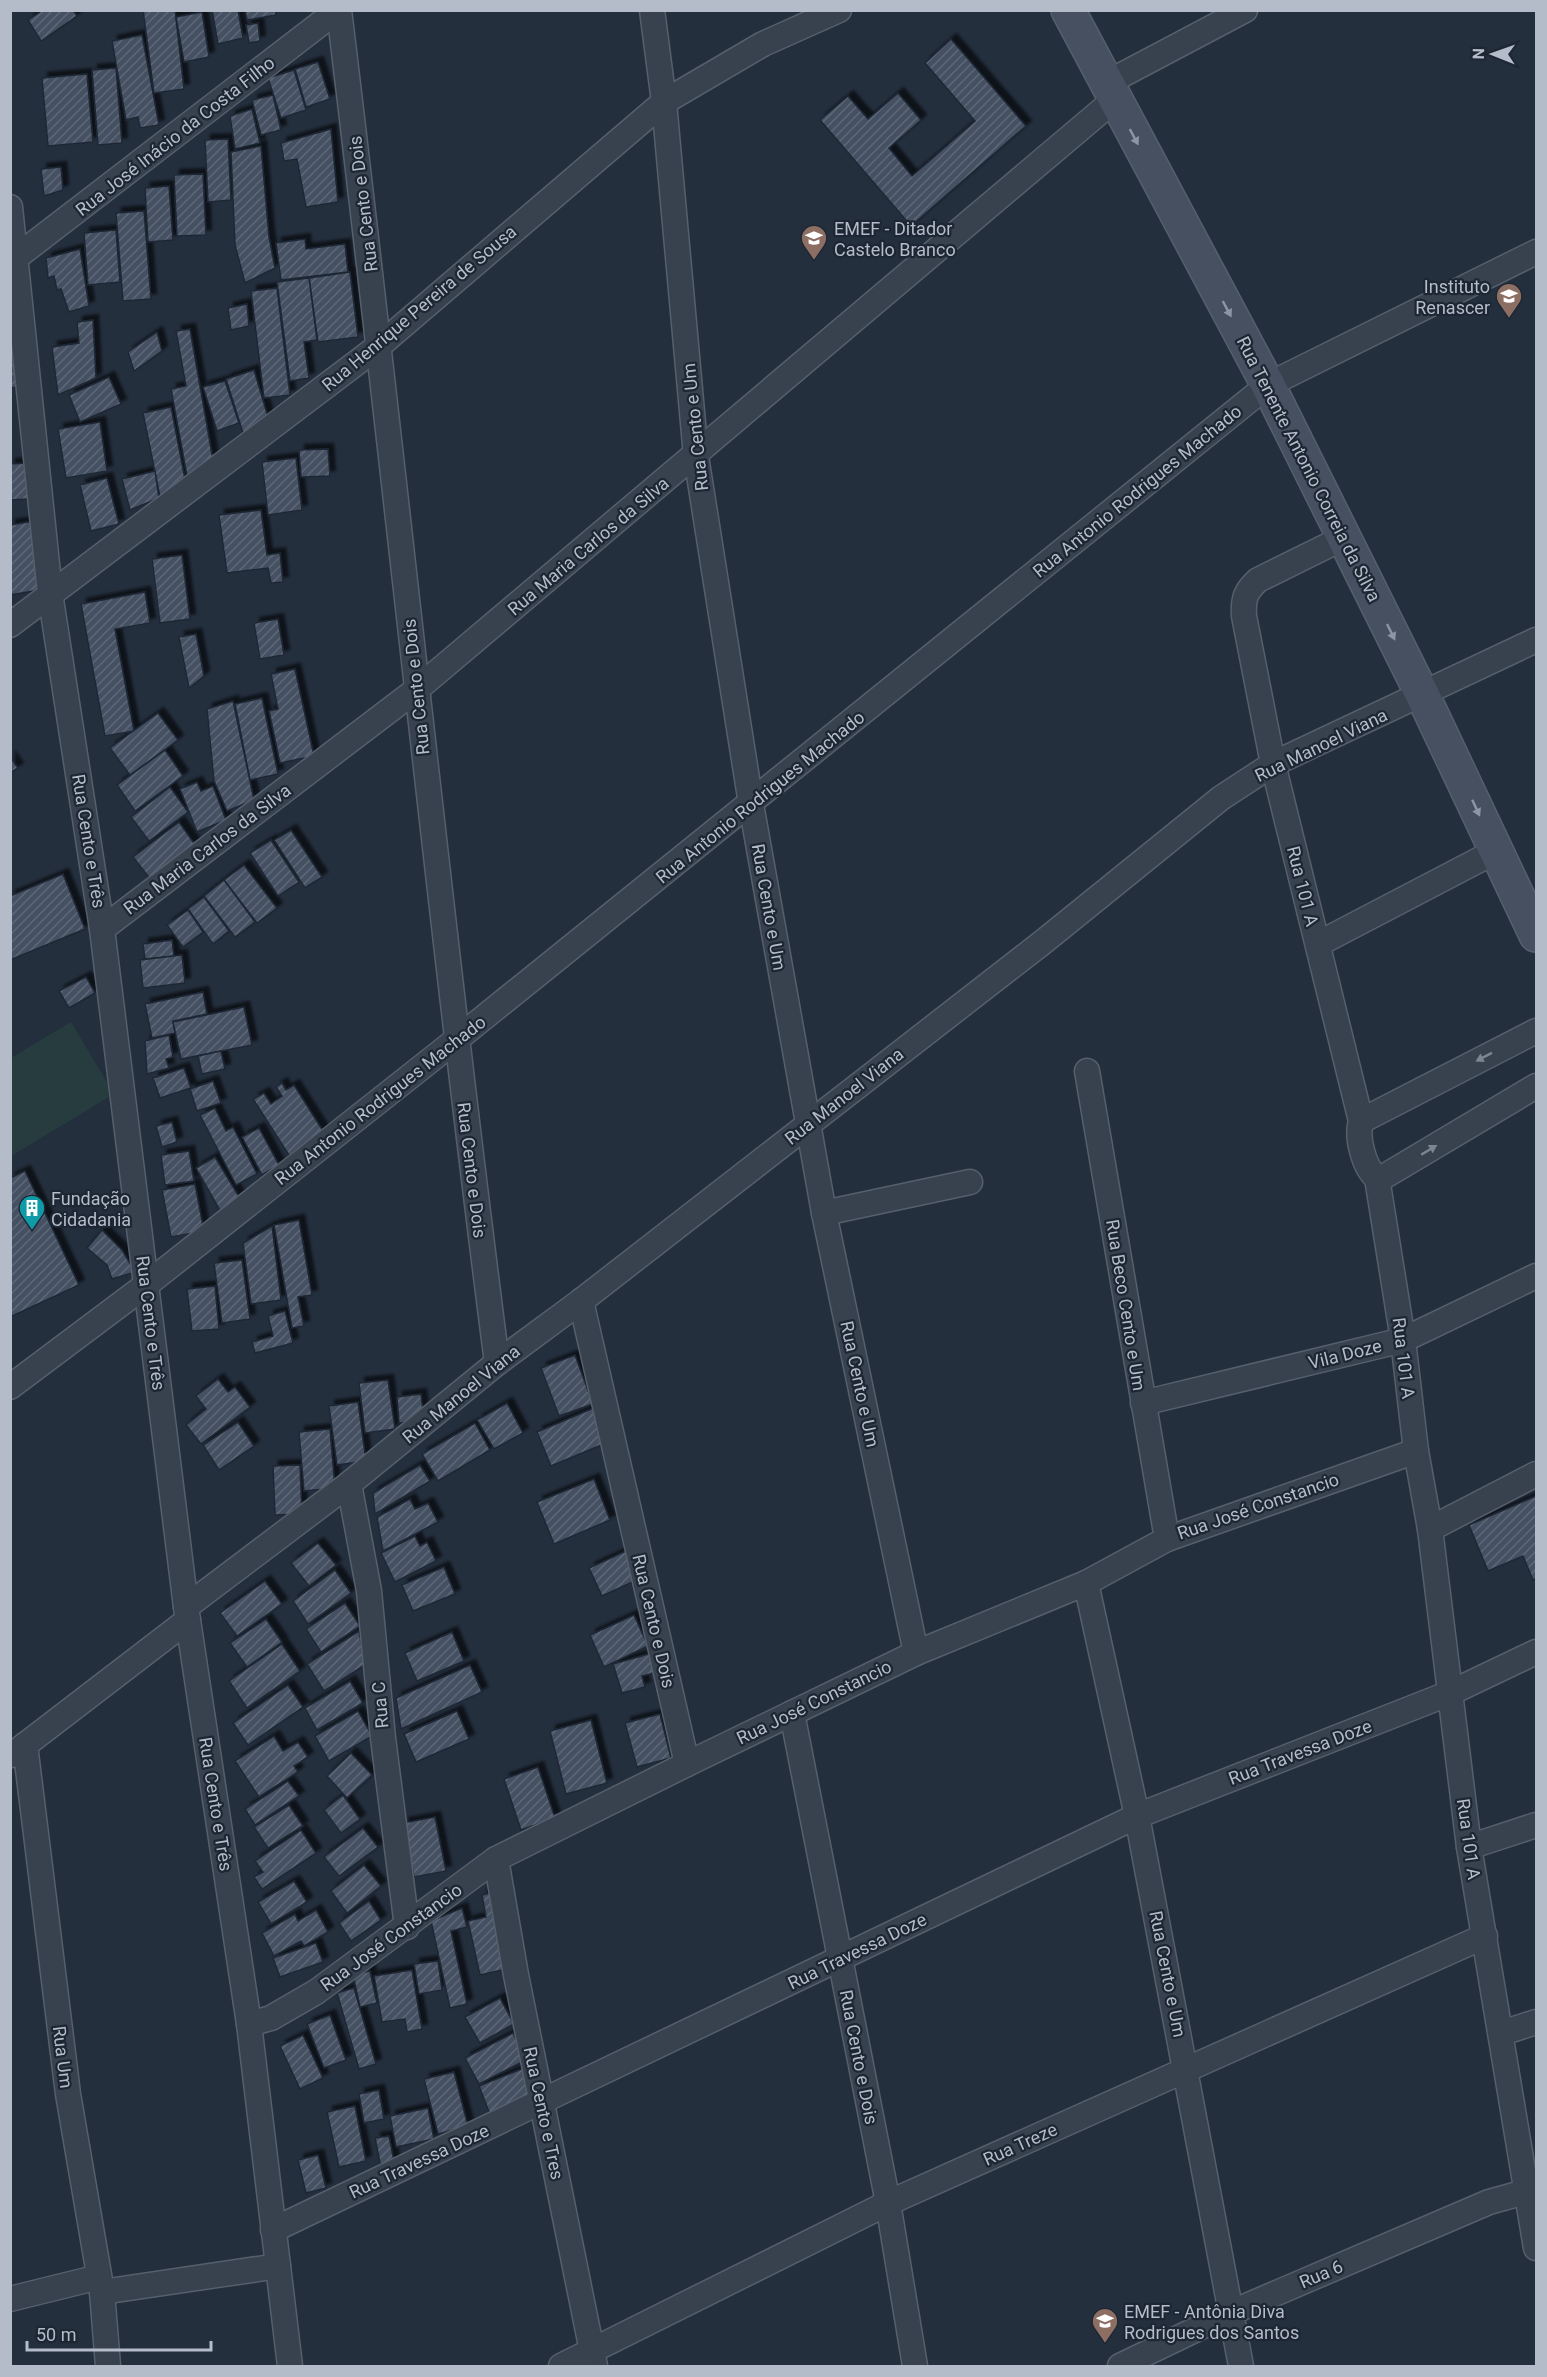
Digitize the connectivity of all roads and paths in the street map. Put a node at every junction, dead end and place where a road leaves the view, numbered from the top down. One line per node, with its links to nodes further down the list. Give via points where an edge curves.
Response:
1 (339, 10): 10 (street, Rua José Inácio da Costa Filho); 11 (street, Rua Cento e Dois)
2 (652, 10): 7 (street, Rua Cento e Um)
3 (839, 10): 7 (street, Rua Henrique Pereira de Sousa, via 763,44)
4 (1068, 10): 6 (main road, Rua Tenente Antonio Correia da Silva)
5 (1245, 10): 6 (street, Rua Maria Carlos da Silva)
6 (1110, 92): 12 (main road, Rua Tenente Antonio Correia da Silva, one-way to 12); 13 (street, Rua Maria Carlos da Silva)
7 (663, 102): 11 (street, Rua Henrique Pereira de Sousa); 13 (street, Rua Cento e Um)
8 (10, 207): 10 (street, Rua Cento e Três)
9 (1536, 252): 12 (street, Rua Antonio Rodrigues Machado)
10 (13, 260): 15 (street, Rua Cento e Três)
11 (380, 345): 15 (street, Rua Henrique Pereira de Sousa); 18 (street, Rua Cento e Dois)
12 (1268, 385): 14 (main road, Rua Tenente Antonio Correia da Silva); 21 (street, Rua Antonio Rodrigues Machado)
13 (696, 456): 18 (street, Rua Maria Carlos da Silva); 21 (street, Rua Cento e Um)
14 (1345, 537): 19 (main road, Rua Tenente Antonio Correia da Silva, one-way to 19); 20 (street, Rua 101 A, via 1258,580 1247,590 1244,600)
15 (50, 593): 16 (street, Rua Henrique Pereira de Sousa); 23 (street, Rua Cento e Três)
16 (10, 624)
17 (1536, 640): 19 (street, Rua Manoel Viana)
18 (416, 690): 23 (street, Rua Maria Carlos da Silva); 27 (street, Rua Cento e Dois)
19 (1423, 696): 20 (street, Rua Manoel Viana); 22 (main road, Rua Tenente Antonio Correia da Silva, one-way to 22)
20 (1273, 764): 25 (street, Rua 101 A); 31 (street, Rua Manoel Viana, via 1221,798)
21 (751, 804): 27 (street, Rua Antonio Rodrigues Machado); 31 (street, Rua Cento e Um)
22 (1496, 851): 24 (main road, Rua Tenente Antonio Correia da Silva); 25 (street)
23 (102, 929): 36 (street, Rua Cento e Três)
24 (1536, 935)
25 (1318, 944): 30 (street, Rua 101 A)
26 (1536, 1031): 30 (street, one-way to 30)
27 (456, 1040): 36 (street, Rua Antonio Rodrigues Machado); 39 (street, Rua Cento e Dois)
28 (1087, 1071): 41 (street, Rua Beco Cento e Um)
29 (1536, 1086): 32 (street, one-way to 29)
30 (1361, 1121): 32 (street, Rua 101 A, via 1360,1142)
31 (807, 1125): 34 (street, Rua Cento e Um); 37 (street, Rua Manoel Viana)
32 (1377, 1178): 38 (street, Rua 101 A)
33 (970, 1182): 34 (street)
34 (824, 1213): 50 (street, Rua Cento e Um)
35 (1536, 1276): 38 (street, Vila Doze)
36 (146, 1285): 40 (street, Rua Antonio Rodrigues Machado); 48 (street, Rua Cento e Três)
37 (581, 1302): 39 (street, Rua Manoel Viana); 54 (street, Rua Cento e Dois)
38 (1403, 1340): 41 (street, Vila Doze); 42 (street, Rua 101 A)
39 (497, 1363): 44 (street, Rua Manoel Viana)
40 (10, 1387)
41 (1143, 1403): 46 (street, Rua Beco Cento e Um)
42 (1416, 1451): 45 (street, Rua 101 A); 46 (street, Rua José Constancio)
43 (1536, 1474): 45 (street)
44 (349, 1484): 48 (street, Rua Manoel Viana); 59 (street, Rua C, via 369,1591)
45 (1430, 1529): 51 (street, Rua 101 A)
46 (1167, 1539): 47 (street, Rua José Constancio)
47 (1086, 1583): 50 (street, Rua José Constancio); 55 (street, Rua Cento e Um)
48 (187, 1613): 53 (street, Rua Manoel Viana); 63 (street, Rua Cento e Três)
49 (1536, 1652): 51 (street, Rua Travessa Doze)
50 (916, 1653): 52 (street, Rua José Constancio)
51 (1450, 1692): 55 (street, Rua Travessa Doze); 57 (street, Rua 101 A)
52 (792, 1713): 54 (street, Rua José Constancio); 61 (street, Rua Cento e Dois)
53 (18, 1751): 72 (street, Rua Um)
54 (687, 1764): 58 (street, Rua José Constancio)
55 (1137, 1816): 61 (street, Rua Travessa Doze); 65 (street, Rua Cento e Um)
56 (1536, 1825): 57 (street)
57 (1469, 1847): 60 (street, Rua 101 A)
58 (496, 1859): 59 (street, Rua José Constancio); 66 (street, Rua Cento e Tres)
59 (407, 1927): 63 (street, Rua José Constancio, via 316,1992 271,2018)
60 (1485, 1936): 64 (street, Rua 101 A); 65 (street, Rua Treze)
61 (840, 1959): 66 (street, Rua Travessa Doze); 68 (street, Rua Cento e Dois)
62 (1536, 2022): 64 (street)
63 (249, 2024): 69 (street, Rua Cento e Três)
64 (1502, 2032): 67 (street, Rua 101 A)
65 (1186, 2070): 68 (street, Rua Treze); 74 (street, Rua Cento e Um)
66 (542, 2103): 69 (street, Rua Travessa Doze); 75 (street, Rua Cento e Tres)
67 (1531, 2193): 70 (street, Rua 101 A); 74 (street, Rua 6, via 1489,2202)
68 (888, 2203): 75 (street, Rua Treze); 79 (street, Rua Cento e Dois)
69 (273, 2230): 71 (street, Rua Cento e Três)
70 (1536, 2248)
71 (278, 2266): 72 (street); 77 (street, Rua Cento e Três)
72 (100, 2284): 73 (street); 76 (street, Rua Um)
73 (10, 2299)
74 (1230, 2313): 80 (street, Rua 6); 81 (street, Rua Cento e Um)
75 (593, 2359): 78 (street, Rua Treze)
76 (108, 2367)
77 (290, 2367)
78 (561, 2367)
79 (915, 2367)
80 (1120, 2367)
81 (1241, 2367)

